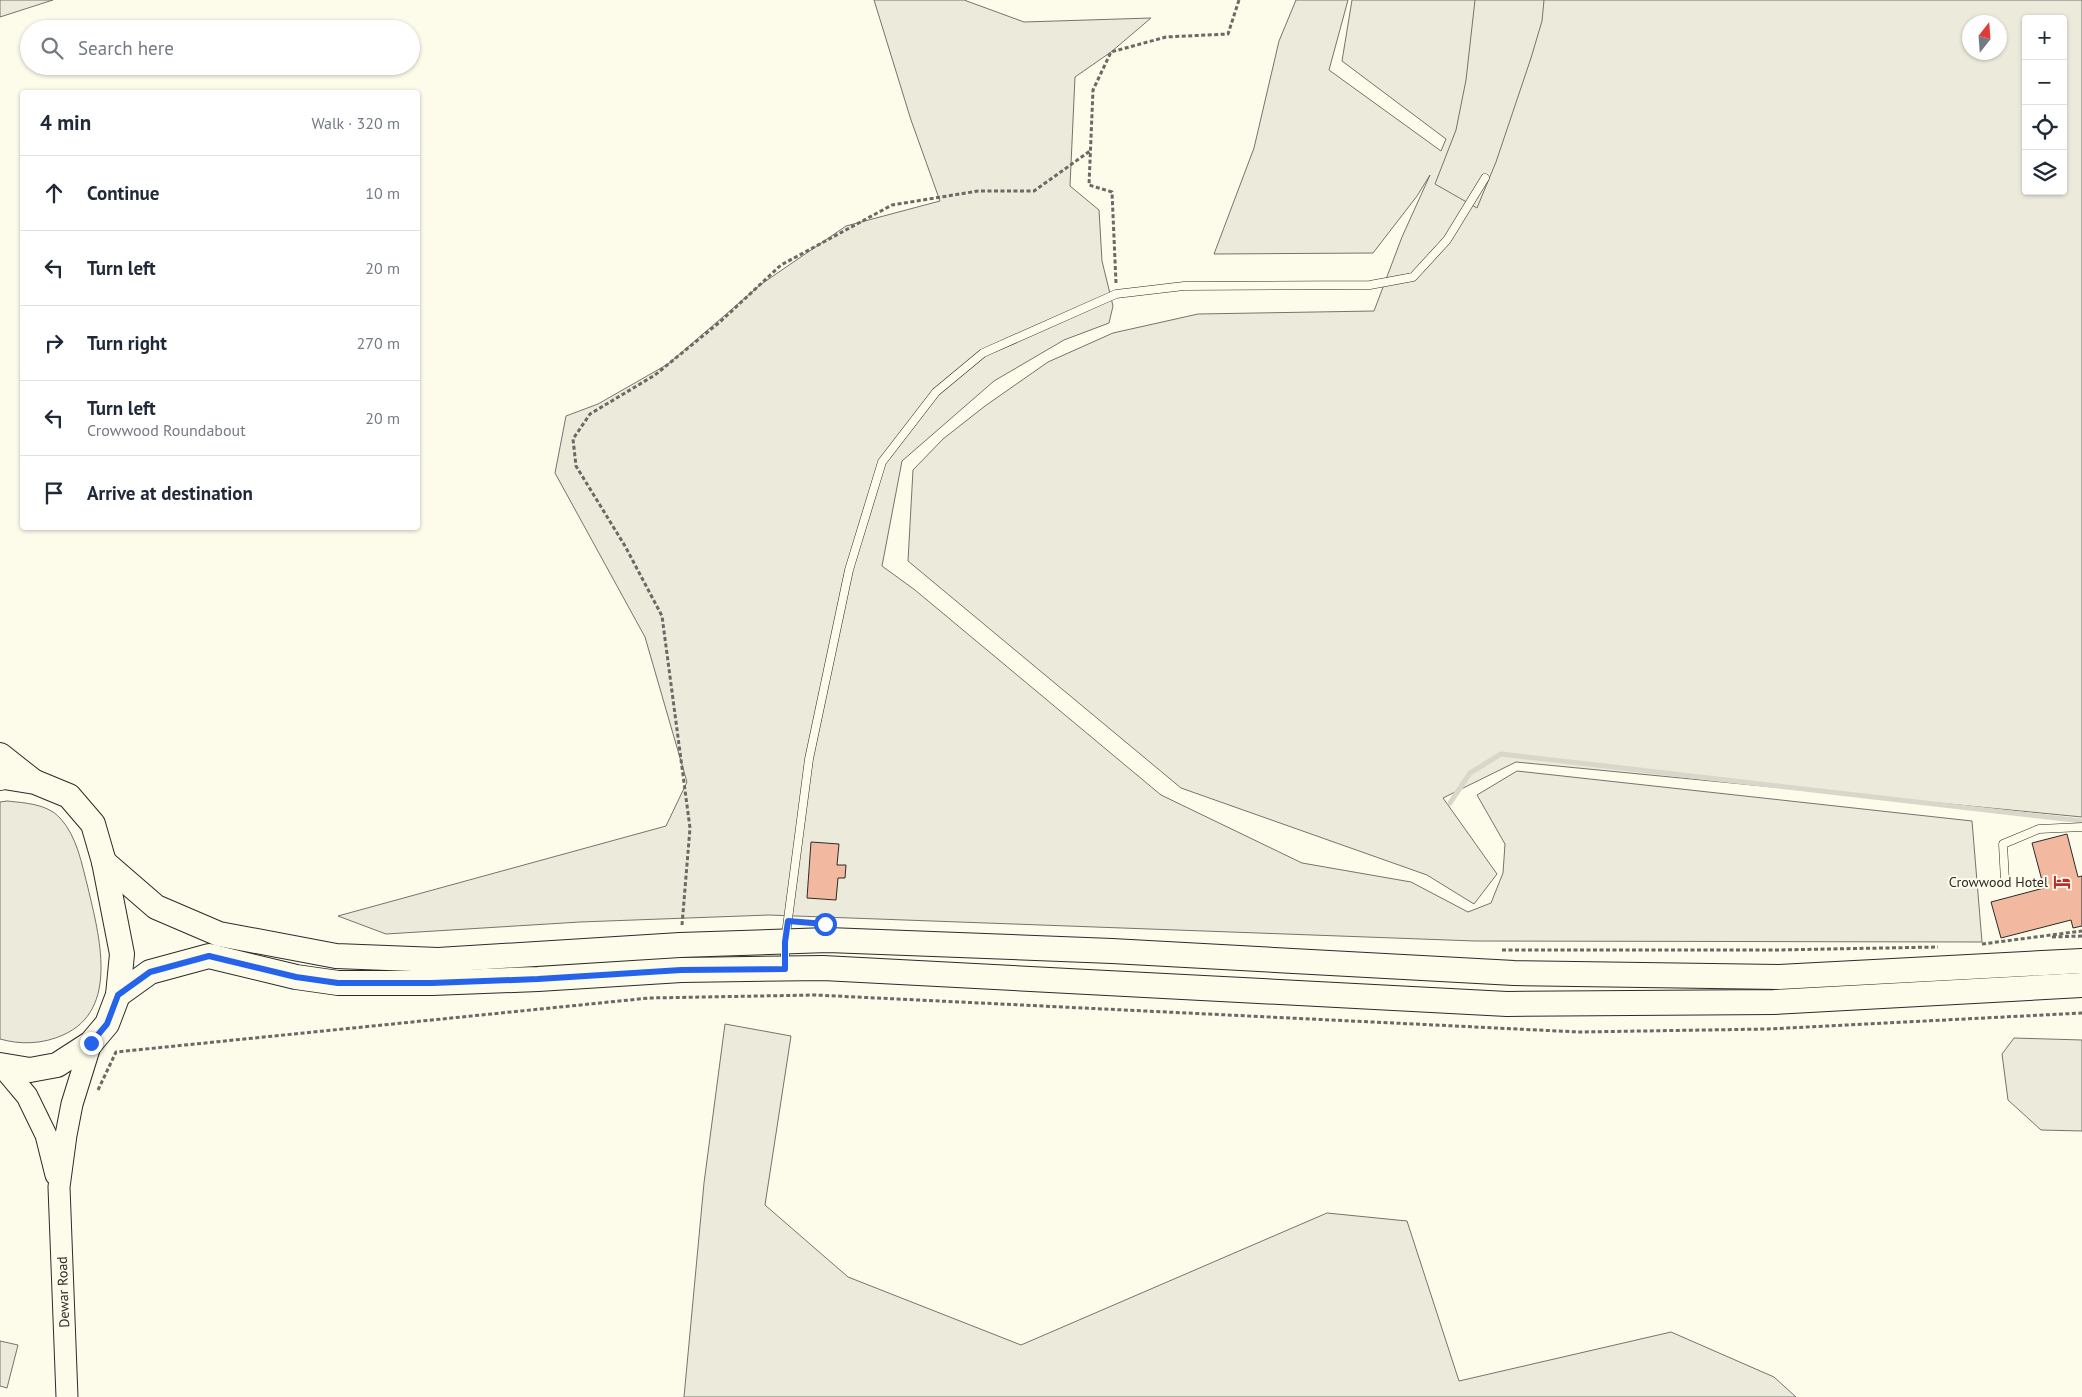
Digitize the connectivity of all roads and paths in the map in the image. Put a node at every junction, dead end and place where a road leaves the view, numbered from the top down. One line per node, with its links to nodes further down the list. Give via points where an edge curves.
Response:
1 (1239, 0): 2 (path, via 1228,34 1166,37 1111,52 1093,90)
2 (1090, 151): 4 (path, via 1089,185 1112,192); 15 (path, via 1034,191 978,190 892,205 781,266 655,375 590,414 573,439 576,466 625,546 662,616 690,828)
3 (1485, 178): 4 (lane, via 1446,240 1413,277 1370,285 1184,286)
4 (1116, 294): 14 (lane, via 983,354 936,392 882,462 849,570 809,759)
5 (0, 755): 7 (main road)
6 (0, 778): 7 (main road)
7 (34, 782): 9 (main road, via 69,796 93,824)
8 (2082, 828): 10 (lane, via 2040,829 2003,844)
9 (104, 862): 15 (main road, via 156,907 219,934 336,956 438,960); 22 (main road, via 122,954)
10 (2005, 882)
11 (2082, 931): 13 (path)
12 (2082, 936): 13 (path)
13 (2029, 938): 16 (path)
14 (785, 942): 15 (main road); 19 (main road, via 828,940 1112,951 1514,973 1780,977); 20 (lane)
15 (680, 945)
16 (1980, 945)
17 (1941, 946): 18 (path)
18 (1496, 950)
19 (2082, 961)
20 (785, 969): 21 (main road, via 823,968 1507,1004 1774,1002); 22 (main road, via 681,970 432,983 338,983 296,977 209,956 150,972)
21 (2082, 985)
22 (118, 995): 24 (main road, via 107,1024)
23 (2082, 1012): 26 (path, via 1768,1029 1579,1032 815,995 649,998 116,1052)
24 (91, 1043): 25 (main road, via 57,1065 30,1070); 27 (street, Dewar Road, via 72,1104)
25 (0, 1065): 27 (street, Dewar Road, via 27,1096 46,1135)
26 (95, 1096)
27 (59, 1187): 28 (street, Dewar Road)
28 (67, 1397)

